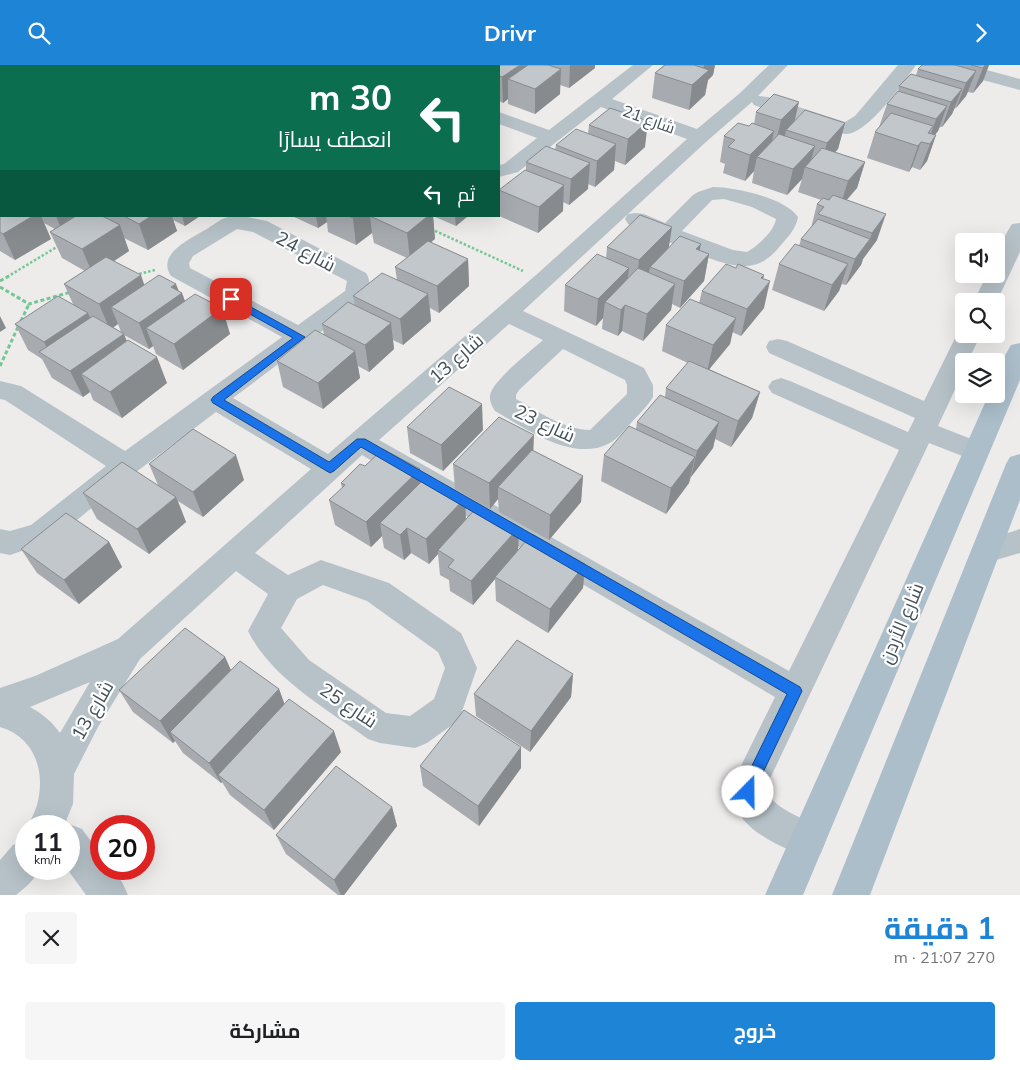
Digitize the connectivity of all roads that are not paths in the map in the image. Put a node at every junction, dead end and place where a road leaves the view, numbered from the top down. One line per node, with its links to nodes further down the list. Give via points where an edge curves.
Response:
1 (779, 65): 6 (street, شارع 13)
2 (907, 65): 6 (street, via 862,120 847,128)
3 (948, 65): 5 (street)
4 (640, 66): 7 (street, شارع 21)
5 (1020, 85)
6 (747, 97): 10 (street, شارع 13)
7 (598, 100): 9 (street, شارع 21); 10 (street, شارع 21)
8 (500, 118): 9 (street)
9 (551, 137): 11 (street, شارع 21, via 511,168)
10 (700, 137): 12 (street, شارع 13)
11 (500, 171)
12 (618, 212): 14 (street); 16 (street, شارع 13)
13 (1020, 229): 15 (street)
14 (668, 232): 14 (street, via 706,196 716,193 730,193 787,217 786,225 758,256 748,260 734,258)
15 (989, 293)
16 (507, 313): 18 (street, 23 شارع); 26 (street, شارع 13)
17 (300, 337): 17 (street, شارع 24, via 355,295 358,278 258,226 244,223 233,222 184,251 178,263 179,271); 24 (street, شارع 24)
18 (559, 339): 18 (street, 23 شارع, via 635,374 640,385 640,397 598,438 586,441 572,439 504,404 504,395 510,384)
19 (965, 343): 25 (street)
20 (778, 347): 25 (street)
21 (1020, 351): 27 (main road, شارع الأردن)
22 (781, 387): 25 (street)
23 (0, 390): 28 (street, via 12,392)
24 (216, 400): 28 (street, شارع 24); 30 (street)
25 (922, 430): 27 (street); 37 (street)
26 (361, 442): 30 (street, شارع 13); 37 (street)
27 (975, 451): 41 (main road, شارع الأردن)
28 (126, 465): 31 (street, شارع 24, via 41,533 10,543)
29 (1020, 465): 33 (main road)
30 (330, 468): 34 (street, شارع 13)
31 (0, 541)
32 (1020, 541): 33 (street)
33 (986, 551): 47 (main road)
34 (235, 555): 35 (street); 36 (street, شارع 13)
35 (286, 590): 35 (street, شارع 25, via 321,572 378,592 450,643 461,668 447,709 415,732 380,727 298,670 264,631)
36 (129, 649): 38 (street, شارع 13); 40 (street, شارع 13, via 86,716)
37 (795, 691): 41 (street, via 748,792 755,810)
38 (0, 703)
39 (0, 712): 40 (street, via 12,714 35,727 51,747)
40 (55, 807)
41 (808, 840): 46 (main road, شارع الأردن)
42 (80, 857): 45 (street)
43 (15, 872): 44 (street)
44 (0, 885)
45 (109, 895)
46 (784, 895)
47 (851, 895)

